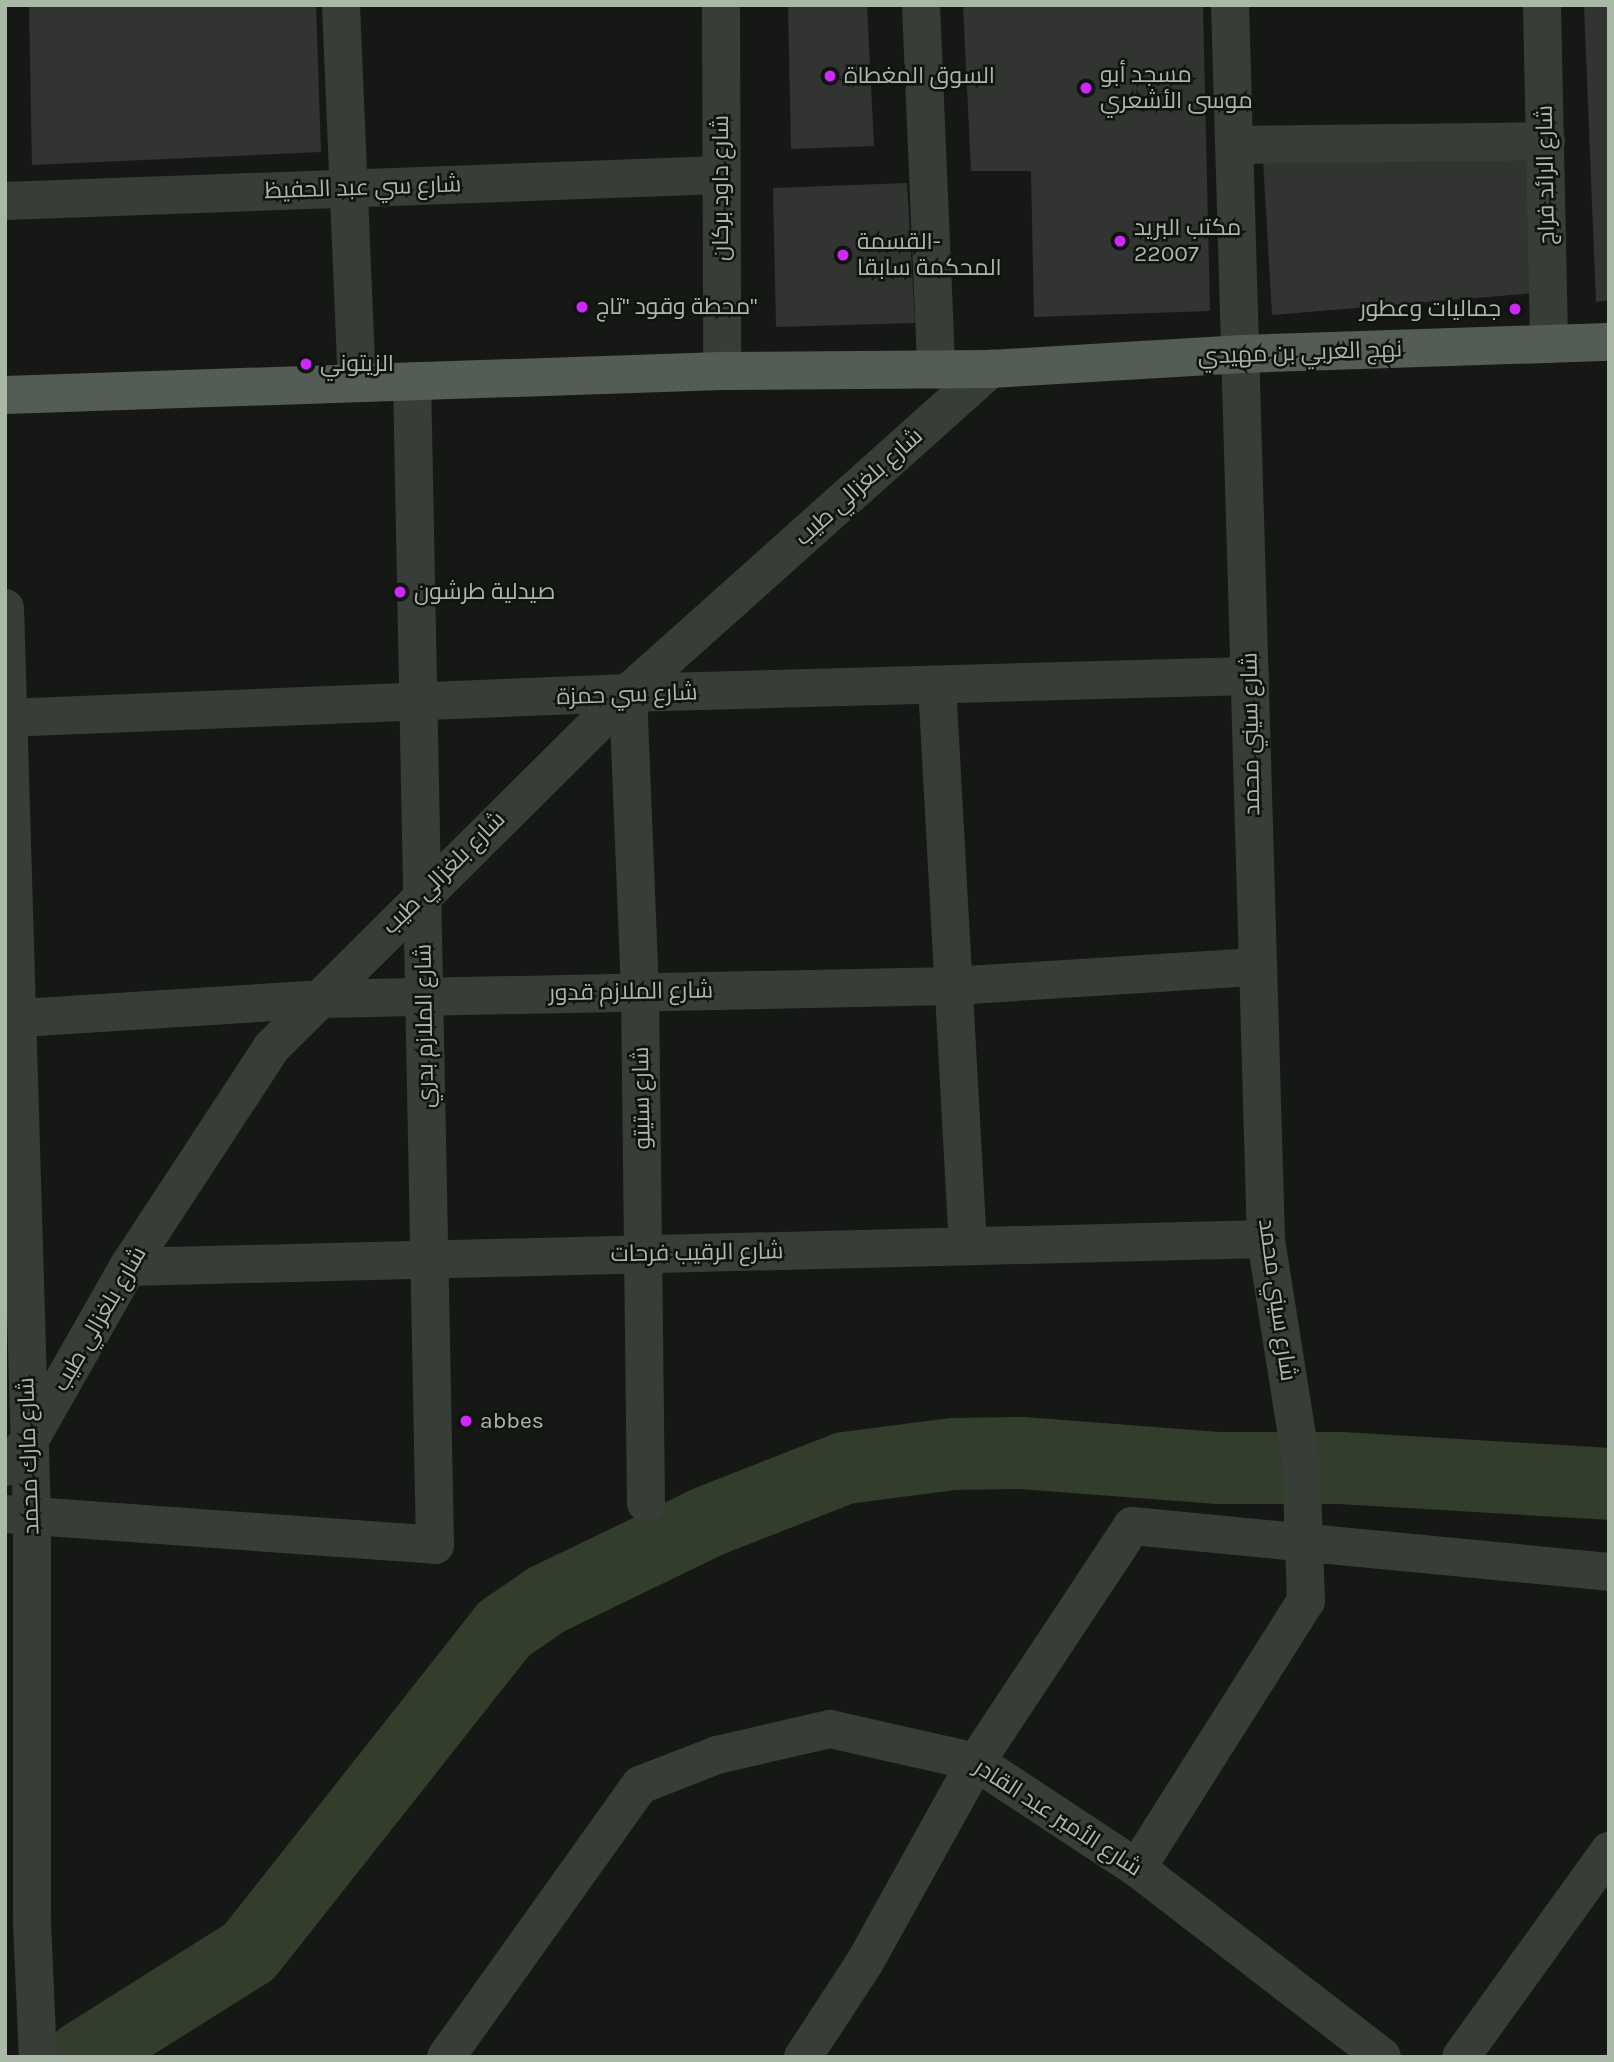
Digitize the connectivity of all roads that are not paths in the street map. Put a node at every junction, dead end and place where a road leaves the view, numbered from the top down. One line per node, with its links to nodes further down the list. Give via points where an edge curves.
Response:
1 (341, 5): 9 (street)
2 (722, 5): 8 (street, شارع داود بركان)
3 (921, 5): 15 (street)
4 (1230, 5): 7 (street, شارع سيني محمد)
5 (1542, 5): 6 (street, شارع الرائد فراج)
6 (1546, 141): 7 (street); 12 (street, شارع الرائد فراج)
7 (1236, 145): 13 (street, شارع سيني محمد)
8 (721, 175): 9 (street, شارع سي عبد الحفيظ); 16 (street, شارع داود بركان)
9 (346, 189): 10 (street, شارع سي عبد الحفيظ); 18 (street)
10 (5, 201)
11 (1609, 342): 12 (main road, نهج العربي بن مهيدي)
12 (1549, 344): 13 (main road, نهج العربي بن مهيدي)
13 (1243, 354): 14 (main road, نهج العربي بن مهيدي); 21 (street, شارع سيني محمد)
14 (990, 369): 15 (main road, نهج العربي بن مهيدي); 23 (street, شارع بلغزالي طيب)
15 (936, 370): 16 (main road, نهج العربي بن مهيدي)
16 (722, 371): 17 (main road, نهج العربي بن مهيدي)
17 (412, 381): 18 (main road, نهج العربي بن مهيدي); 24 (street, شارع الملازم بدري)
18 (357, 383): 19 (main road, نهج العربي بن مهيدي)
19 (5, 395)
20 (5, 608): 25 (street, شارع مارك محمد)
21 (1250, 676): 22 (street, شارع سي حمزة); 27 (street, شارع سيني محمد)
22 (937, 685): 23 (street, شارع سي حمزة); 28 (street)
23 (628, 694): 24 (street, شارع سي حمزة); 26 (street, شارع بلغزالي طيب); 29 (street, شارع ستيتو)
24 (419, 705): 25 (street, شارع سي حمزة); 26 (street, شارع الملازم بدري)
25 (6, 718): 32 (street, شارع مارك محمد)
26 (422, 893): 30 (street, شارع الملازم بدري); 31 (street, شارع بلغزالي طيب)
27 (1256, 967): 28 (street, شارع الملازم قدور); 33 (street, شارع سيني محمد)
28 (952, 986): 29 (street, شارع الملازم قدور); 34 (street)
29 (640, 991): 30 (street, شارع الملازم قدور); 35 (street, شارع ستيتو)
30 (424, 996): 31 (street, شارع الملازم قدور); 36 (street, شارع الملازم بدري)
31 (321, 999): 32 (street, شارع الملازم قدور); 37 (street, شارع بلغزالي طيب, via 272,1047)
32 (10, 1019): 38 (street, شارع مارك محمد)
33 (1266, 1239): 34 (street, شارع الرقيب فرحات); 41 (street, شارع سيني محمد, via 1301,1461)
34 (968, 1246): 35 (street, شارع الرقيب فرحات)
35 (645, 1254): 36 (street, شارع الرقيب فرحات); 39 (street, شارع ستيتو)
36 (429, 1259): 37 (street, شارع الرقيب فرحات); 40 (street, شارع الملازم بدري, via 435,1545)
37 (128, 1267): 38 (street, شارع بلغزالي طيب)
38 (17, 1455): 40 (street, شارع مارك محمد)
39 (646, 1503)
40 (19, 1515): 46 (street, شارع مارك محمد)
41 (1304, 1546): 42 (street); 43 (street, via 1132,1527); 45 (street, شارع سيني محمد, via 1306,1601)
42 (1609, 1572)
43 (976, 1762): 45 (street, شارع الأمير عبد القادر); 48 (street, شارع الأمير عبد القادر, via 830,1729 716,1755 640,1785); 49 (street, via 865,1962)
44 (1609, 1852): 51 (street)
45 (1137, 1868): 50 (street, شارع الأمير عبد القادر)
46 (19, 1921): 47 (street, شارع مارك محمد)
47 (37, 2055)
48 (446, 2057)
49 (803, 2057)
50 (1382, 2057)
51 (1461, 2057)

